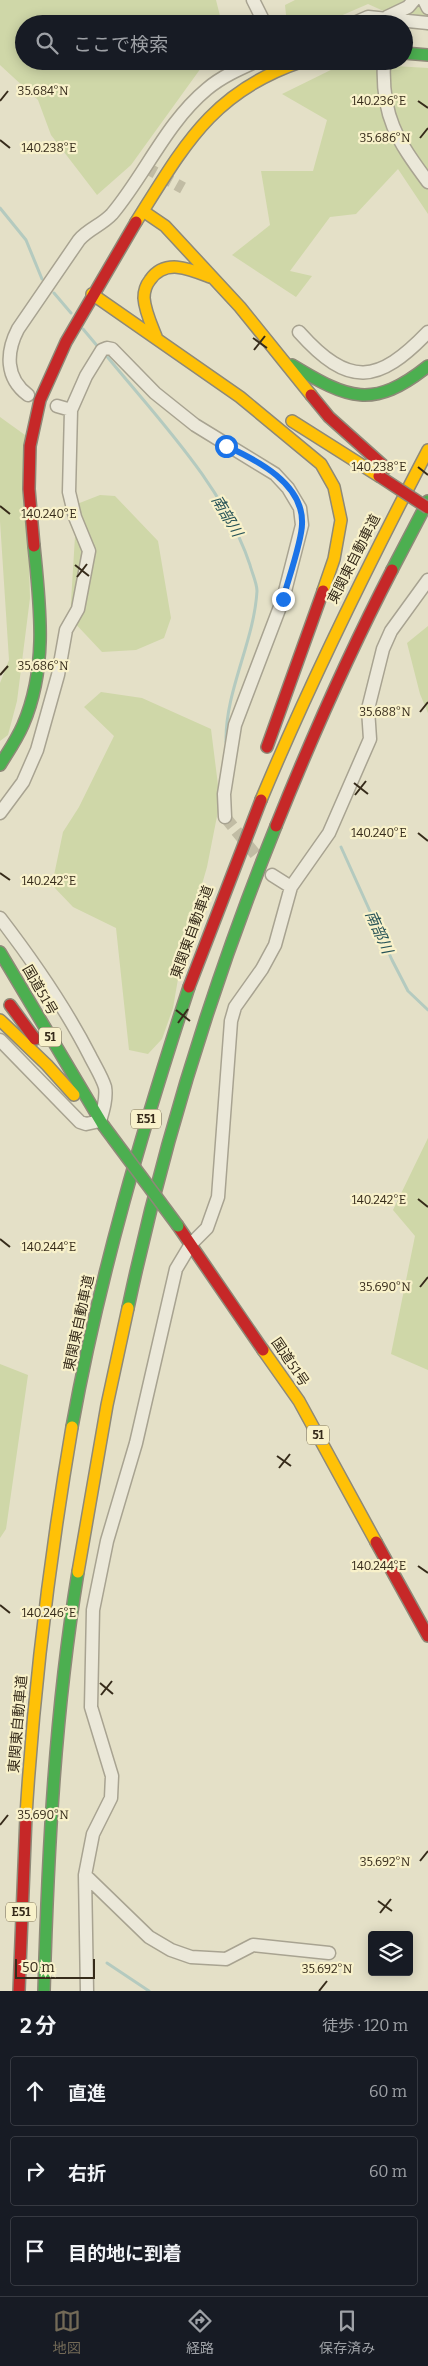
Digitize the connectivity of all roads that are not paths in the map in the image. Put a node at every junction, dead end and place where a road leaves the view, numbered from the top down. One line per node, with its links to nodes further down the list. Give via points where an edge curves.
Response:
1 (253, 0): 5 (street)
2 (414, 0): 6 (street)
3 (424, 0): 4 (street)
4 (428, 8)
5 (260, 15)
6 (396, 15)
7 (413, 22): 8 (street)
8 (428, 23)
9 (413, 54): 10 (highway)
10 (428, 55)
11 (239, 70): 23 (street, via 220,80 193,103 112,214 79,240 29,312 12,340 10,353 14,382)
12 (282, 70): 15 (highway, via 252,83 211,114 192,136)
13 (383, 70): 14 (street, via 390,121 401,144)
14 (428, 182)
15 (143, 211): 16 (highway, via 165,226); 17 (highway)
16 (214, 278): 20 (highway, via 174,266 150,278 144,297); 21 (highway)
17 (92, 294): 20 (highway); 35 (highway, via 54,364 34,416 28,481 42,636 39,678 25,724)
18 (299, 332): 19 (street, via 326,359 355,372 369,372 393,364)
19 (428, 332)
20 (157, 339): 24 (highway)
21 (281, 358): 22 (highway, via 331,388 352,395 370,396 400,388); 28 (highway, via 329,417)
22 (428, 366)
23 (28, 395)
24 (240, 397): 28 (highway, via 279,412 314,437); 34 (highway, via 321,464 334,487 341,520 334,559)
25 (57, 406): 26 (street)
26 (71, 410): 36 (street, via 69,492 89,551 89,561 78,609 66,630 58,675 37,750 23,782); 37 (street, via 102,350 112,349 155,393 195,425 275,474 300,508 302,525 283,599 235,725 224,794)
27 (428, 450): 39 (highway, 東関東自動車道 / E51, via 324,652)
28 (382, 472): 29 (highway); 31 (highway, bridge)
29 (428, 496)
30 (428, 501): 33 (highway, E51)
31 (428, 510): 33 (highway)
32 (428, 580): 41 (street, via 391,631 383,649 368,708 370,738 328,833)
33 (385, 583): 51 (highway, E51, via 306,750 252,883 208,1011)
34 (263, 759)
35 (0, 765)
36 (0, 813)
37 (225, 816)
38 (242, 816): 39 (highway)
39 (231, 870): 56 (highway, 東関東自動車道 / E51, via 154,1093 102,1282 68,1446 40,1636 24,1834)
40 (272, 876): 41 (street)
41 (291, 887): 52 (street, via 274,945 235,1008 231,1021 218,1197 207,1228)
42 (0, 918): 50 (street, via 78,1032 105,1087)
43 (0, 952): 48 (highway, 国道51号 / 51)
44 (0, 994): 45 (highway)
45 (10, 1005): 48 (highway); 49 (highway, via 63,1076)
46 (0, 1020): 49 (highway, 国道51号 / 51)
47 (0, 1040): 50 (street, via 80,1122)
48 (55, 1047): 50 (highway, 国道51号 / 51)
49 (71, 1092): 50 (highway, 国道51号 / 51)
50 (102, 1123): 51 (highway, 国道51号 / 51, bridge)
51 (155, 1195): 52 (highway, 国道51号 / 51, bridge); 57 (highway, E51, via 100,1430 62,1684 48,1837)
52 (191, 1244): 53 (highway, 国道51号 / 51, via 299,1401); 54 (street, via 176,1269 136,1443 107,1541 93,1610 91,1707 112,1776 111,1798 93,1834)
53 (428, 1636)
54 (85, 1875): 55 (street, via 148,1937 191,1957 226,1959 252,1945); 58 (street)
55 (329, 1953)
56 (19, 1991)
57 (44, 1991)
58 (87, 1991)

